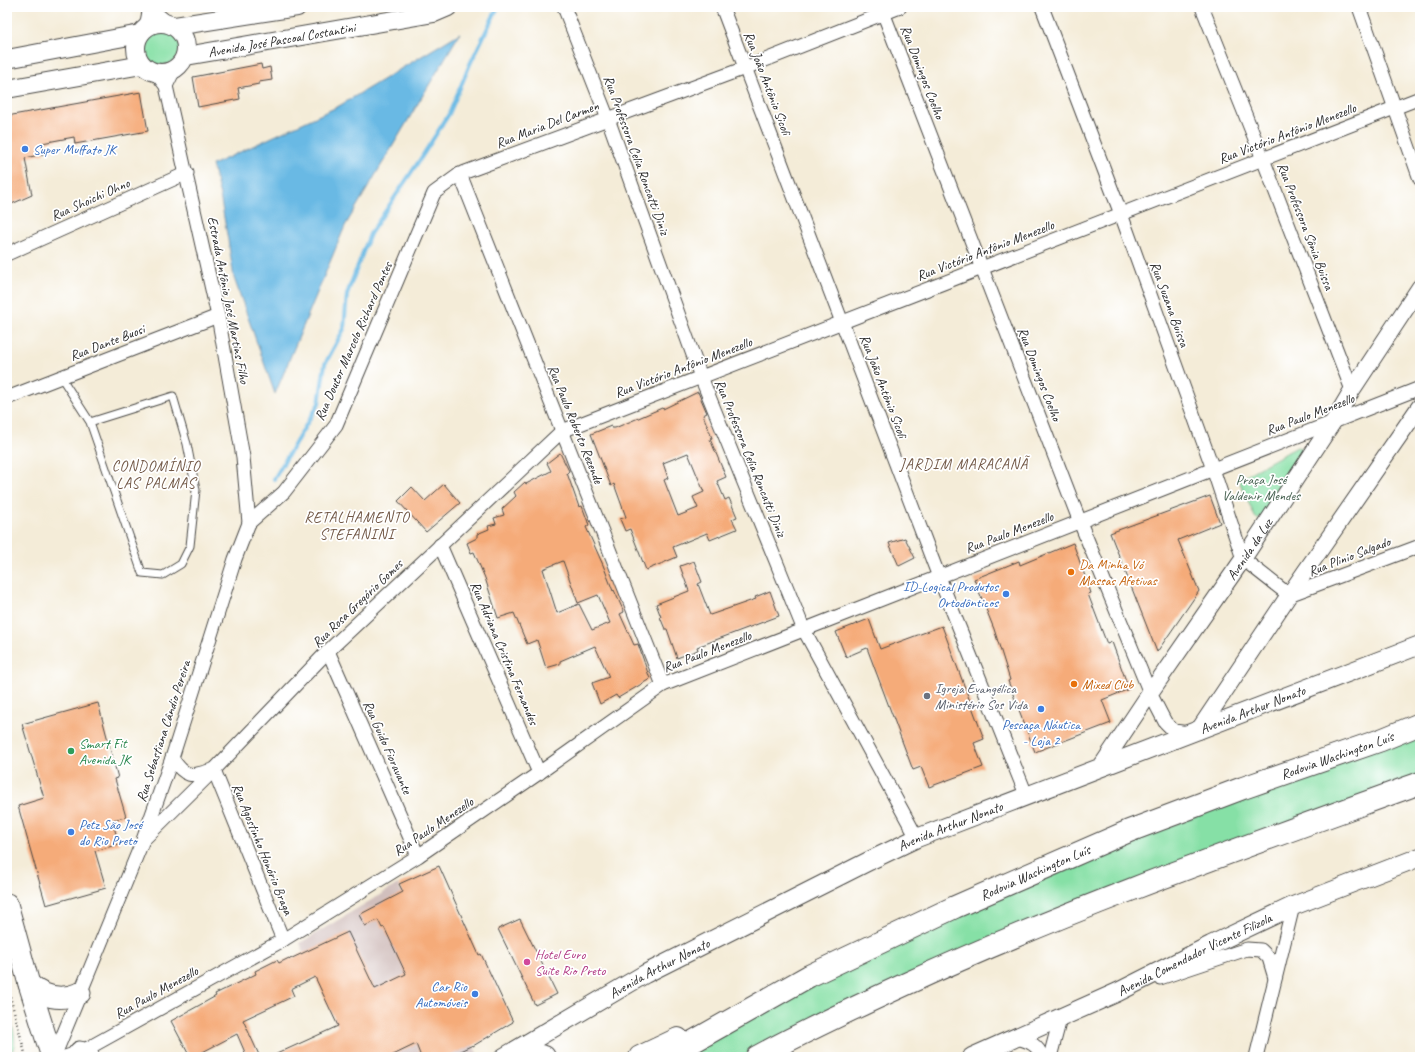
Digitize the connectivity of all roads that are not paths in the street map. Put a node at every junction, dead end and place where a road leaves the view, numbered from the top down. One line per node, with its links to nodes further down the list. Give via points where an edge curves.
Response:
1 (297, 7): 11 (main road, Avenida José Pascoal Costantini)
2 (448, 7): 13 (main road, Avenida José Pascoal Costantini, via 434,13)
3 (564, 7): 20 (street, Rua Professora Celia Roncatti Diniz)
4 (722, 7): 15 (street, Rua João Antônio Sicoli)
5 (900, 7): 10 (street, Rua Maria Del Carmen)
6 (1042, 7): 26 (street, Rua Suzana Buissa)
7 (1202, 7): 21 (street, Rua Professora Sônia Buissa)
8 (1359, 7): 19 (street)
9 (151, 8): 11 (street); 12 (street)
10 (882, 10): 15 (street, Rua Maria Del Carmen); 28 (street, Rua Domingos Coelho)
11 (172, 25): 12 (main road, via 161,22); 13 (main road, via 186,39)
12 (143, 31): 14 (main road); 16 (main road, via 137,42 138,58)
13 (186, 56): 16 (main road, via 181,64)
14 (7, 60)
15 (746, 68): 20 (street, Rua Maria Del Carmen); 31 (street, Rua João Antônio Sicoli)
16 (159, 73): 17 (main road); 22 (street, Estrada Antônio José Martins Filho)
17 (7, 89)
18 (1420, 98): 19 (street, Rua Victório Antônio Menezello)
19 (1395, 108): 21 (street, Rua Victório Antônio Menezello); 24 (street)
20 (608, 119): 23 (street, Rua Maria Del Carmen); 33 (street, Rua Professora Celia Roncatti Diniz)
21 (1263, 159): 26 (street, Rua Victório Antônio Menezello); 35 (street, Rua Professora Sônia Buissa)
22 (187, 173): 27 (street, Rua Shoichi Ohno); 30 (street, Estrada Antônio José Martins Filho)
23 (460, 174): 25 (street, Rua Maria Del Carmen); 40 (street, Rua Paulo Roberto Rezende)
24 (1420, 179)
25 (434, 193): 43 (street, Rua Doutor Marcelo Richard Pontes, via 336,425 284,492)
26 (1121, 214): 28 (street, Rua Victório Antônio Menezello); 41 (street, Rua Suzana Buissa)
27 (7, 254)
28 (982, 268): 31 (street, Rua Victório Antônio Menezello); 42 (street, Rua Domingos Coelho)
29 (1420, 288): 35 (street, Avenida da Luz)
30 (218, 316): 32 (street, Rua Dante Buosi); 43 (street, Estrada Antônio José Martins Filho, via 243,457)
31 (843, 322): 33 (street, Rua Victório Antônio Menezello); 47 (street, Rua João Antônio Sicoli)
32 (61, 377): 36 (street, Rua Dante Buosi); 38 (lane)
33 (701, 377): 40 (street, Rua Victório Antônio Menezello); 49 (street, Rua Professora Celia Roncatti Diniz)
34 (1420, 388): 39 (street, Rua Paulo Menezello)
35 (1352, 390): 39 (street, Avenida da Luz)
36 (7, 398)
37 (1420, 406): 48 (street)
38 (90, 422): 38 (lane, via 142,573 163,575 181,564 190,546 196,490 187,444 173,396)
39 (1333, 422): 41 (street, Rua Paulo Menezello); 46 (street, Avenida da Luz)
40 (562, 431): 44 (street, Rua Rosa Gregório Gomes); 52 (street, Rua Paulo Roberto Rezende)
41 (1213, 469): 42 (street, Rua Paulo Menezello); 46 (street, Rua Suzana Buissa)
42 (1080, 522): 47 (street, Rua Paulo Menezello); 53 (street, Rua Domingos Coelho)
43 (249, 523): 56 (street, Rua Sebastiana Cândio Pereira, via 235,559)
44 (440, 545): 51 (street, Rua Rosa Gregório Gomes); 59 (street, Rua Adriana Cristina Fernandes)
45 (1420, 546): 48 (street, Rua Plinio Salgado)
46 (1244, 559): 48 (street); 53 (street, Avenida da Luz)
47 (939, 577): 49 (street, Rua Paulo Menezello); 61 (street, Rua João Antônio Sicoli)
48 (1289, 595): 55 (street)
49 (804, 630): 52 (street, Rua Paulo Menezello); 62 (street, Rua Professora Celia Roncatti Diniz)
50 (1420, 645): 55 (main road, Avenida Arthur Nonato)
51 (328, 651): 58 (street, Rua Rosa Gregório Gomes); 64 (street, Rua Guido Fioravante)
52 (662, 686): 59 (street, Rua Paulo Menezello)
53 (1150, 693): 55 (street, Rua Domingos Coelho, via 1164,722 1174,731); 57 (street, Avenida da Luz)
54 (1420, 724): 70 (highway, Rodovia Washington Luís, via 1129,830 955,906)
55 (1194, 732): 57 (main road, Avenida Arthur Nonato)
56 (172, 758): 58 (street, via 179,770 186,774 199,775); 63 (street, Rua Sebastiana Cândio Pereira)
57 (1100, 768): 61 (main road, Avenida Arthur Nonato)
58 (214, 770): 63 (street, Rua Rosa Gregório Gomes); 68 (street, Rua Agostinho Honório Braga)
59 (539, 774): 64 (street, Rua Paulo Menezello)
60 (1420, 783): 69 (highway, via 1072,912)
61 (1028, 797): 62 (main road, Avenida Arthur Nonato)
62 (917, 838): 80 (main road, Avenida Arthur Nonato, via 645,974)
63 (143, 840): 74 (street, Rua Sebastiana Cândio Pereira)
64 (418, 856): 68 (street, Rua Paulo Menezello)
65 (1420, 857): 67 (main road, Avenida Comendador Vicente Filizola)
66 (7, 904): 72 (main road)
67 (1293, 906): 71 (street); 73 (main road, Avenida Comendador Vicente Filizola)
68 (283, 940): 77 (street, Rua Paulo Menezello)
69 (950, 964): 85 (highway, via 797,1035); 86 (highway)
70 (809, 976): 83 (highway); 84 (highway, Rodovia Washington Luís)
71 (1275, 978): 73 (street, via 1269,958 1261,950 1247,949); 89 (street)
72 (29, 984): 74 (main road, via 42,993 57,998); 79 (main road)
73 (1118, 992): 75 (main road, Avenida Comendador Vicente Filizola)
74 (80, 993): 79 (street, Rua Sebastiana Cândio Pereira)
75 (1060, 1019): 76 (main road, Avenida Comendador Vicente Filizola); 88 (street)
76 (1017, 1038): 78 (main road, Avenida Comendador Vicente Filizola); 87 (street, via 1030,1042 1040,1050)
77 (82, 1054)
78 (979, 1055)
79 (53, 1057)
80 (504, 1057)
81 (520, 1057): 82 (highway)
82 (544, 1057)
83 (640, 1057)
84 (666, 1057)
85 (757, 1057)
86 (781, 1057)
87 (1042, 1057)
88 (1050, 1057)
89 (1256, 1057)

